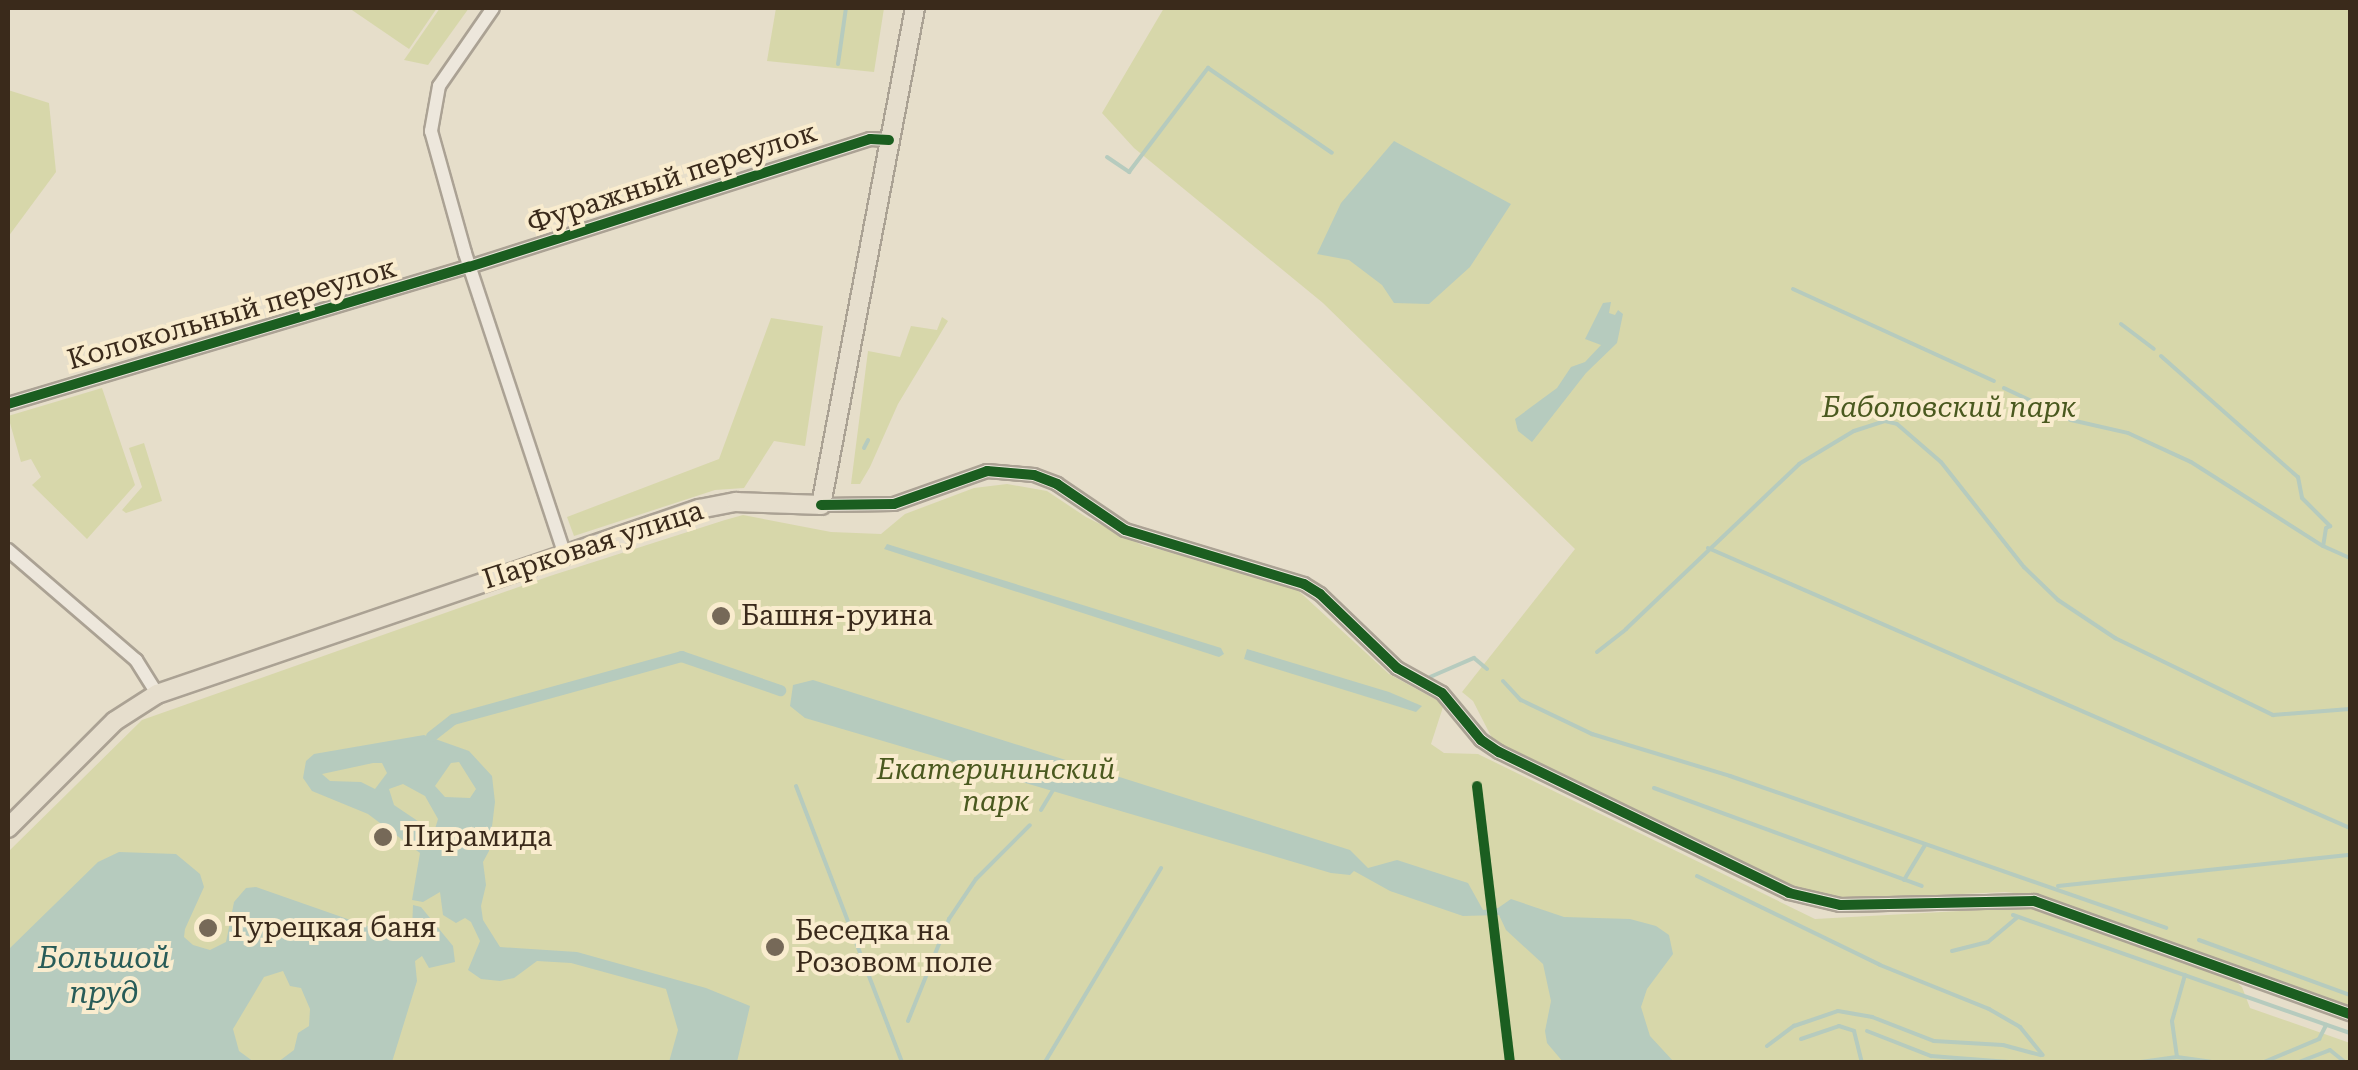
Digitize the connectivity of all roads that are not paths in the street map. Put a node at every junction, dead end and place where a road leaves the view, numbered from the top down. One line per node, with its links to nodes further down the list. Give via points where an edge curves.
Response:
1 (494, 8): 4 (street, via 459,52 432,109 436,158)
2 (915, 8): 3 (main road)
3 (889, 140): 4 (street, Фуражный переулок, via 870,139); 6 (main road)
4 (470, 267): 5 (street, Колокольный переулок); 8 (street)
5 (8, 404)
6 (821, 506): 8 (main road, Парковая улица, via 718,503); 11 (street, Парковая улица, via 894,504 988,472 1034,475 1125,530 1304,584 1396,668 1442,693 1499,752 1789,893 1840,905 2034,901)
7 (8, 550): 9 (street, via 136,660)
8 (564, 553): 9 (main road, Парковая улица)
9 (157, 694): 10 (main road, Парковая улица, via 115,720)
10 (8, 828)
11 (2350, 1014)

